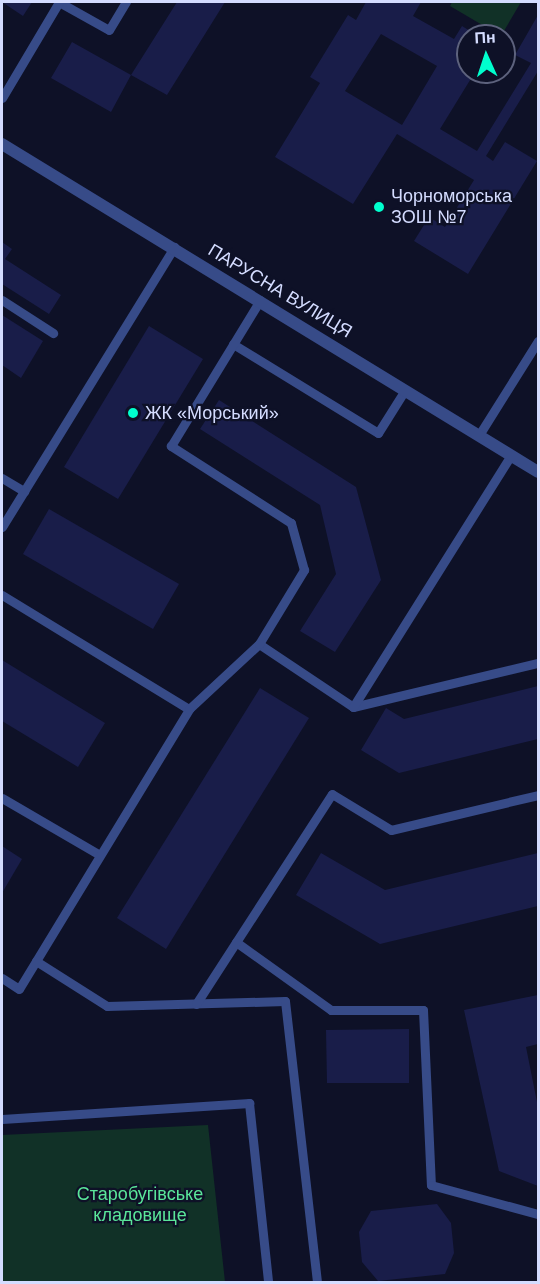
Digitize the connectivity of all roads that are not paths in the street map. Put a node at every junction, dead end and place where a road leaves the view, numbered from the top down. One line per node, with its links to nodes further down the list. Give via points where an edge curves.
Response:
1 (59, 2): 2 (lane, via 108,30); 3 (lane)
2 (126, 2)
3 (2, 98)
4 (2, 144): 5 (street, ПАРУСНА ВУЛИЦЯ)
5 (174, 247): 7 (street, ПАРУСНА ВУЛИЦЯ); 16 (lane)
6 (2, 300): 8 (lane)
7 (260, 300): 10 (lane); 11 (street, ПАРУСНА ВУЛИЦЯ)
8 (53, 333)
9 (538, 341): 12 (lane)
10 (233, 344): 11 (lane, via 378,433); 19 (lane, via 171,446 291,523 304,570)
11 (405, 390): 12 (street, ПАРУСНА ВУЛИЦЯ)
12 (479, 435): 13 (street, ПАРУСНА ВУЛИЦЯ)
13 (511, 455): 14 (street, ПАРУСНА ВУЛИЦЯ); 21 (lane)
14 (538, 472)
15 (2, 478): 16 (lane)
16 (24, 491): 17 (lane)
17 (2, 527)
18 (2, 595): 22 (lane)
19 (259, 644): 21 (lane); 22 (lane)
20 (538, 663): 21 (lane)
21 (353, 707)
22 (189, 709): 25 (lane)
23 (538, 795): 26 (lane, via 391,830 332,794)
24 (2, 798): 25 (lane)
25 (100, 855): 27 (lane)
26 (236, 942): 29 (lane); 31 (lane, via 331,1010 423,1010 431,1185)
27 (36, 961): 28 (lane, via 19,988); 29 (lane, via 107,1006)
28 (2, 978)
29 (196, 1004): 33 (lane, via 285,1001)
30 (2, 1119): 32 (lane, via 249,1102)
31 (538, 1214)
32 (268, 1282)
33 (317, 1282)

